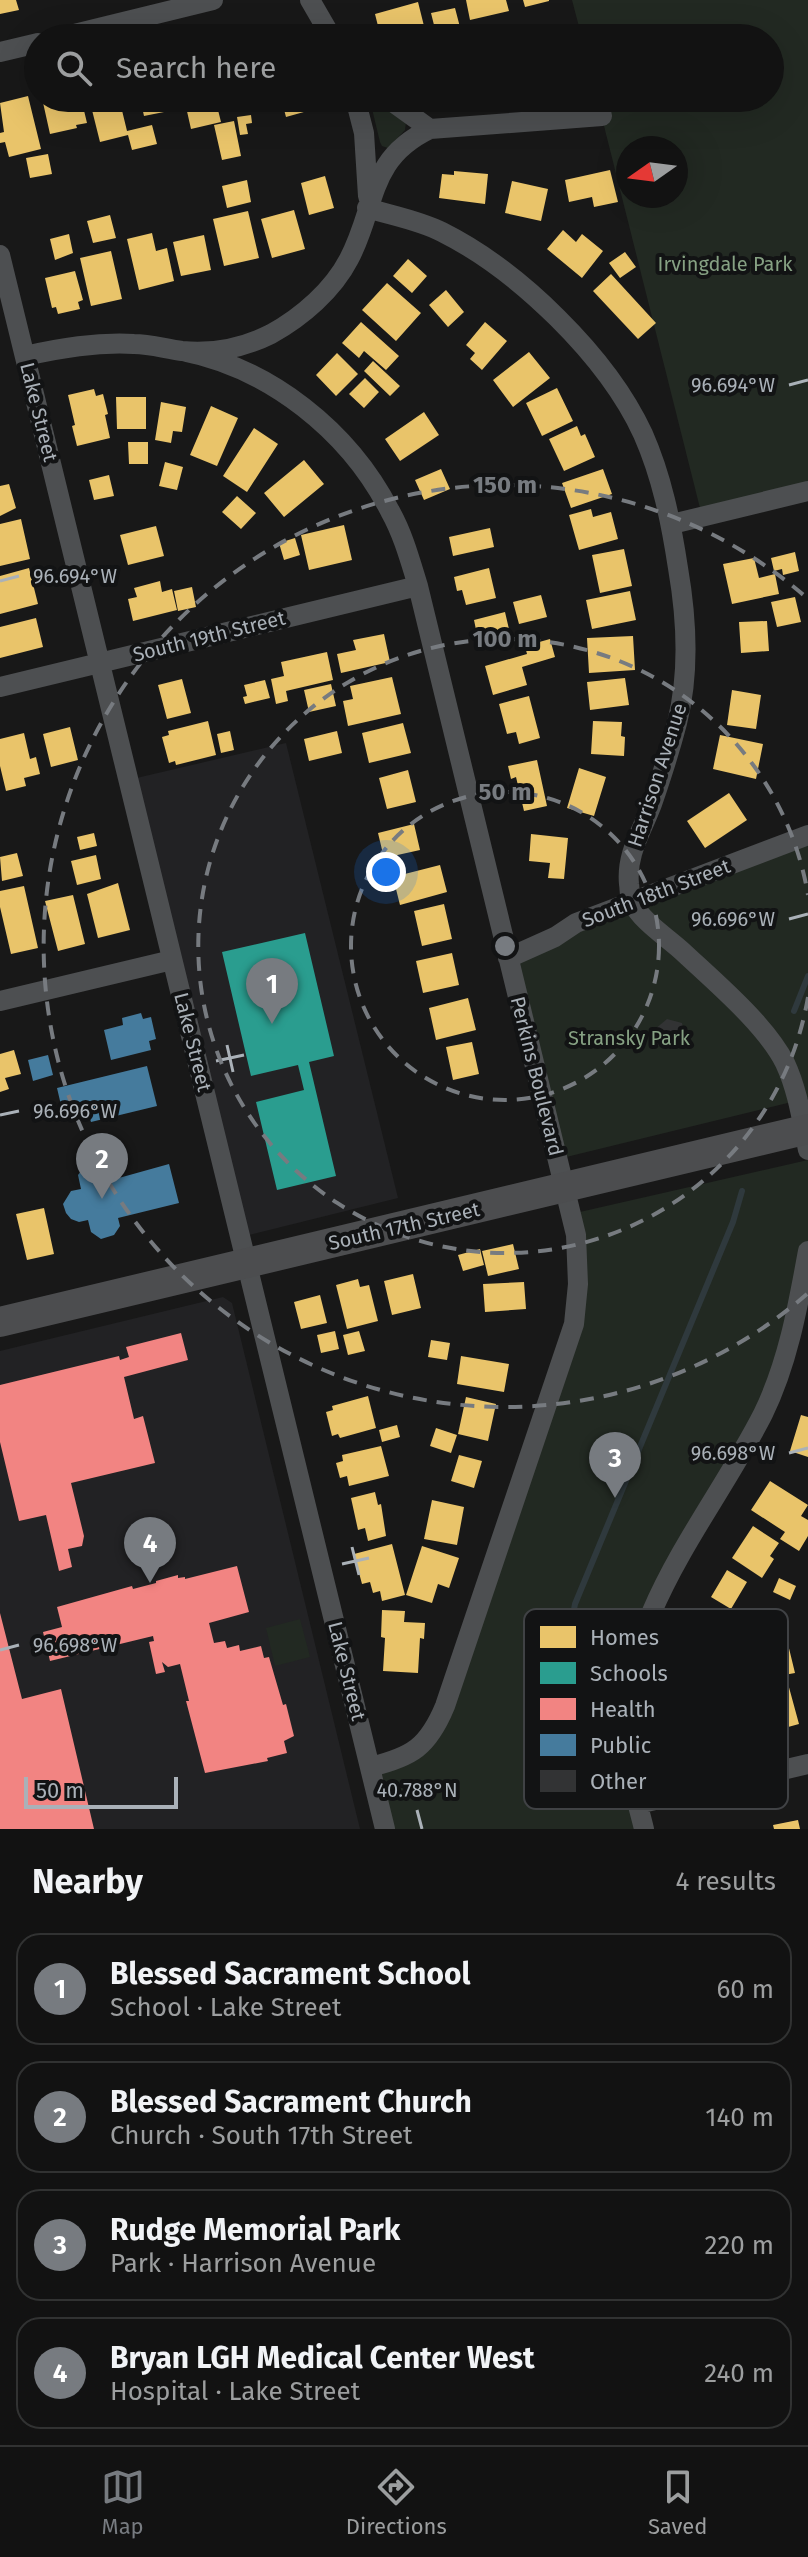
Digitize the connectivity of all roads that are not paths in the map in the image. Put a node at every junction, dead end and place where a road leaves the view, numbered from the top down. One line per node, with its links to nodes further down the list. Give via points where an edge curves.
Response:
1 (213, 0): 3 (street)
2 (310, 0): 4 (street)
3 (115, 24)
4 (324, 24)
5 (24, 46): 6 (street)
6 (0, 52)
7 (359, 112): 11 (street)
8 (406, 112): 10 (street)
9 (602, 116): 10 (street)
10 (430, 129): 11 (street, via 394,154)
11 (367, 208): 13 (street, via 344,267 298,317 240,346); 16 (street, Harrison Avenue, via 410,218 477,252 521,284 590,352 642,433)
12 (0, 255): 14 (street, Lake Street)
13 (182, 351): 14 (street, via 98,344); 17 (street, Perkins Boulevard, via 258,378 329,430 372,479 391,511)
14 (25, 356): 18 (street, Lake Street)
15 (808, 491): 16 (street)
16 (672, 524): 21 (street, Harrison Avenue, via 684,610 684,690 652,805 634,844 628,872)
17 (418, 586): 18 (street, South 19th Street); 22 (street, Perkins Boulevard)
18 (100, 663): 19 (street, South 19th Street); 23 (street, Lake Street)
19 (0, 687)
20 (808, 835): 21 (street, South 18th Street)
21 (631, 901): 22 (street, South 18th Street); 25 (street, via 773,1044 793,1084)
22 (508, 958): 26 (street, Perkins Boulevard)
23 (172, 960): 24 (street); 28 (street, Lake Street)
24 (0, 1001)
25 (807, 1137): 26 (main road, South 17th Street)
26 (565, 1188): 28 (main road, South 17th Street); 32 (street, Perkins Boulevard, via 578,1259 569,1339 440,1718 414,1752)
27 (808, 1251): 30 (street, via 783,1363 764,1412)
28 (247, 1263): 29 (main road, South 17th Street); 32 (street, Lake Street)
29 (0, 1322)
30 (652, 1609)
31 (808, 1764): 33 (street)
32 (370, 1767): 35 (street, Lake Street)
33 (788, 1769)
34 (639, 1809): 36 (street)
35 (385, 1829)
36 (644, 1829)

